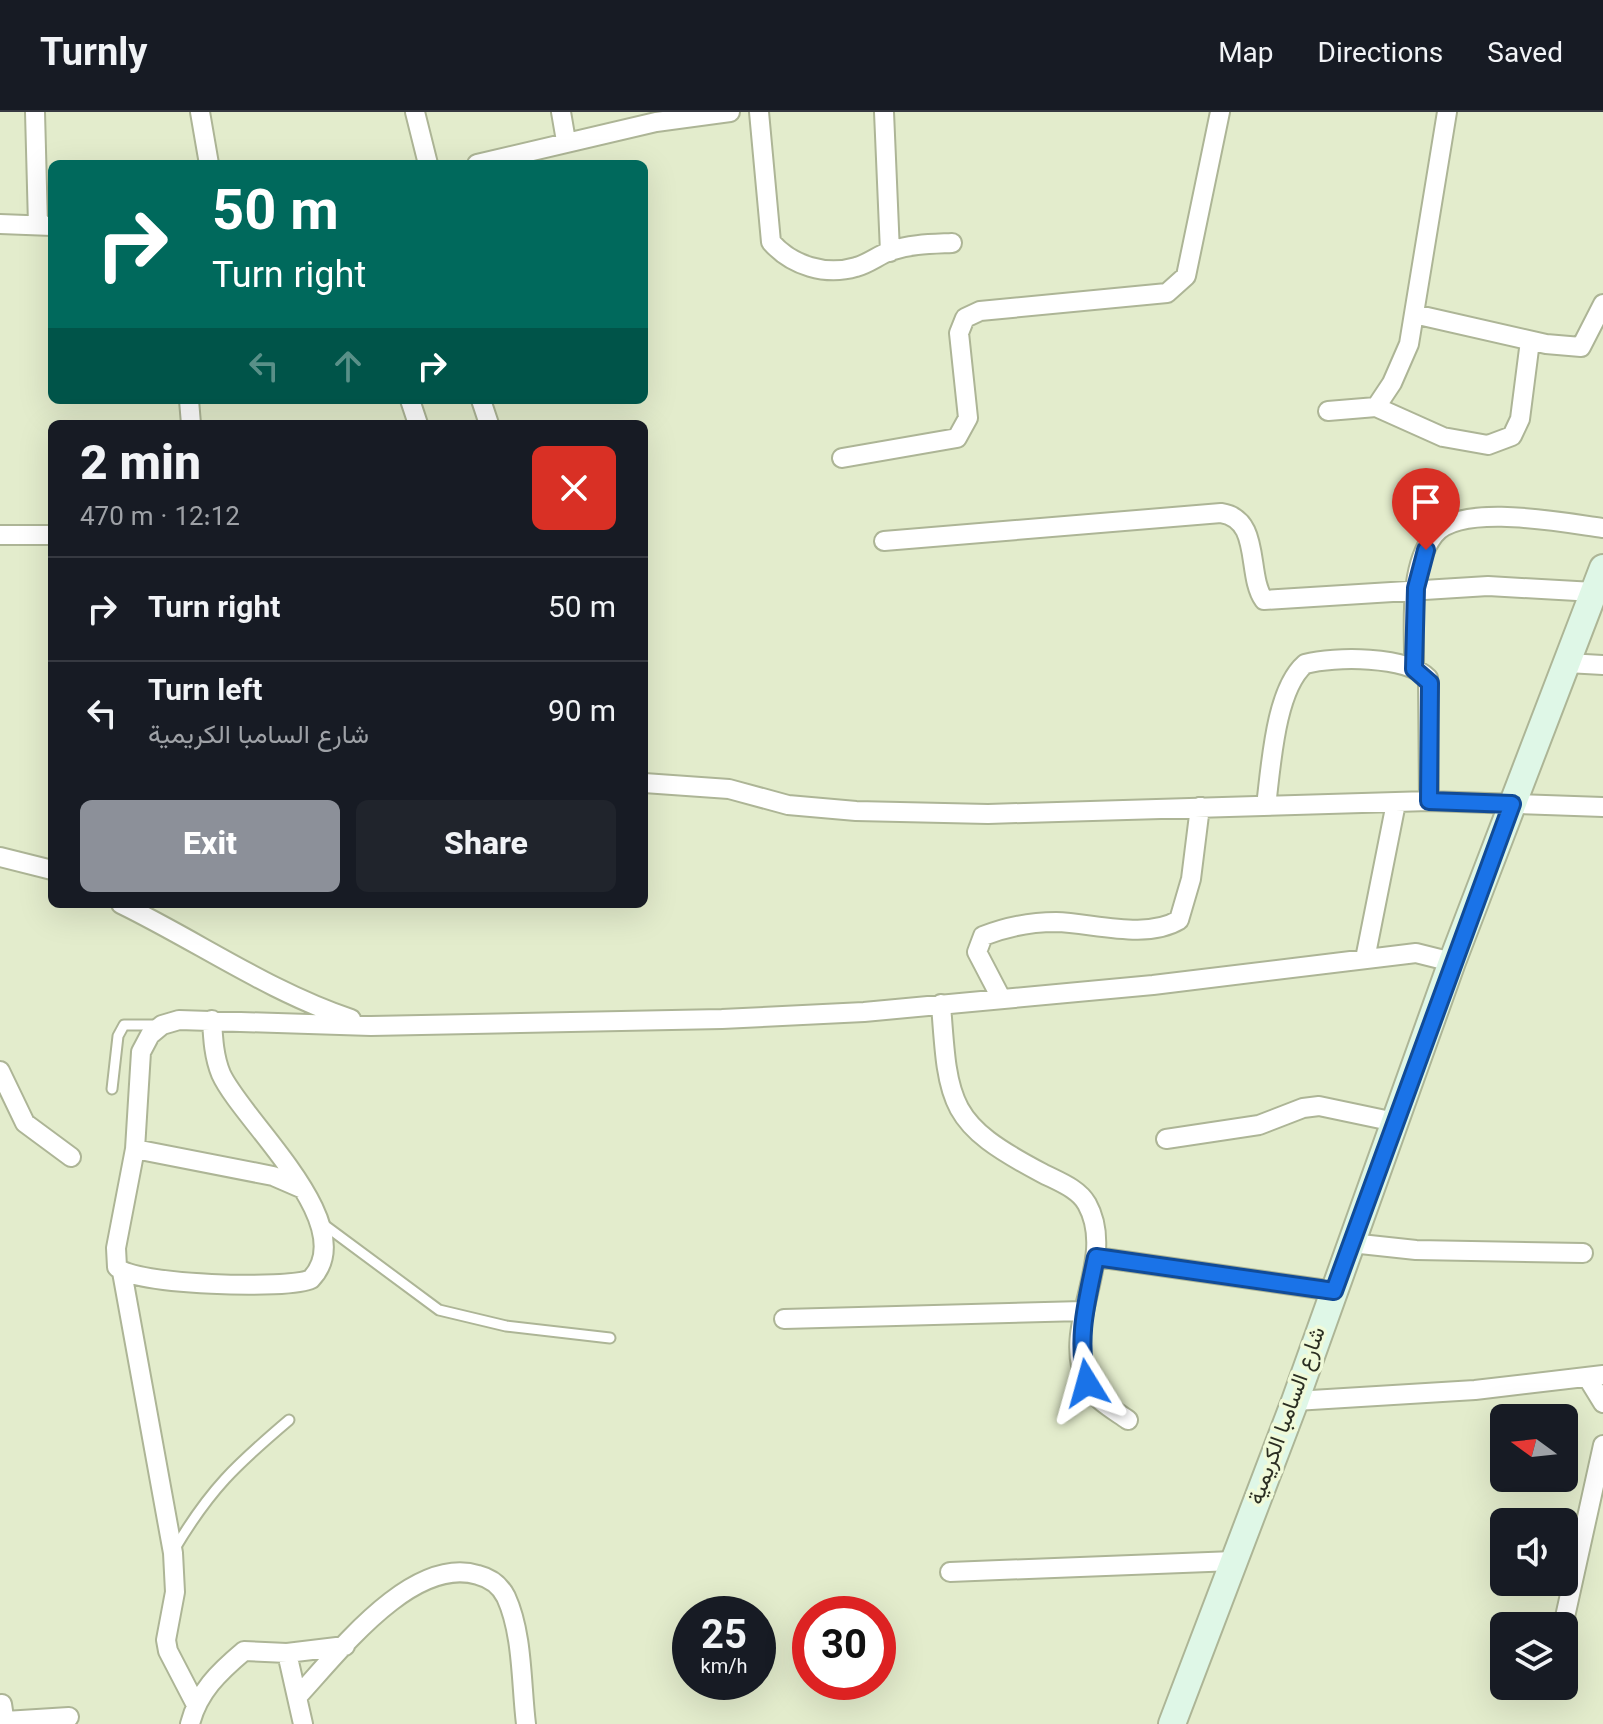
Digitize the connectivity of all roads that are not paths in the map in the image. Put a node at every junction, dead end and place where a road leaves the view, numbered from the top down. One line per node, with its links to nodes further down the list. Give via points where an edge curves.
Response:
1 (35, 112): 16 (street)
2 (200, 112): 12 (street)
3 (415, 112): 13 (street)
4 (561, 112): 11 (street)
5 (730, 112): 10 (street)
6 (759, 112): 18 (street, via 771,242 800,264 827,271 857,267)
7 (884, 112): 18 (street)
8 (1220, 112): 24 (street, via 1186,276 1179,286 1167,293 980,311 965,318 959,333 965,430 957,438)
9 (1447, 112): 20 (street)
10 (655, 117): 11 (street)
11 (566, 141): 14 (street)
12 (208, 160)
13 (427, 160)
14 (492, 160)
15 (0, 224): 16 (street)
16 (45, 226)
17 (952, 243): 18 (street)
18 (890, 252)
19 (1603, 304): 21 (street, via 1581,347)
20 (1414, 314): 21 (street); 22 (street, via 1409,344)
21 (1530, 341): 22 (street, via 1520,419 1512,436 1488,445 1443,437)
22 (1376, 407): 23 (street)
23 (1328, 411)
24 (842, 458)
25 (1603, 528): 30 (street, via 1528,519 1457,521 1434,535)
26 (0, 535): 27 (street)
27 (48, 535)
28 (884, 541): 30 (street, via 1221,513 1243,524 1264,600)
29 (1598, 580): 30 (street); 31 (main road, شارع السامبا الكريمية)
30 (1416, 588): 33 (street)
31 (1567, 663): 32 (street); 37 (main road, شارع السامبا الكريمية)
32 (1603, 665)
33 (1414, 669): 35 (street, via 1430,683); 38 (street, via 1347,660 1318,661 1296,672 1277,732)
34 (648, 783): 39 (street, via 729,789 826,810 988,814)
35 (1429, 801): 36 (street); 37 (street)
36 (1396, 803): 38 (street); 44 (street)
37 (1512, 804): 40 (street); 45 (main road, شارع السامبا الكريمية)
38 (1266, 806): 39 (street)
39 (1200, 807): 46 (street, via 1191,879 1179,920 1151,928 1053,922 983,936 977,952)
40 (1603, 807)
41 (0, 857): 42 (street)
42 (48, 869)
43 (128, 908): 50 (street, via 307,1004)
44 (1365, 959): 45 (street, via 1416,953); 46 (street)
45 (1452, 962): 53 (main road, شارع السامبا الكريمية)
46 (1001, 998): 47 (street)
47 (941, 1004): 50 (street, via 722,1019); 61 (street, via 950,1085 958,1109 988,1143 1080,1195 1092,1219)
48 (212, 1020): 49 (street); 50 (street); 57 (street, via 222,1076)
49 (162, 1025): 52 (lane, via 124,1025); 55 (street, via 141,1052)
50 (371, 1026)
51 (0, 1071): 56 (street, via 25,1123)
52 (112, 1089)
53 (1395, 1122): 54 (street, via 1319,1106 1259,1125); 59 (main road, شارع السامبا الكريمية)
54 (1166, 1139)
55 (135, 1149): 57 (street, via 273,1176); 62 (street, via 116,1248)
56 (71, 1157)
57 (303, 1189): 58 (street)
58 (317, 1220): 62 (street, via 322,1261 301,1284 182,1282); 66 (lane, via 439,1310 506,1326)
59 (1351, 1243): 60 (street, via 1416,1250); 63 (main road, شارع السامبا الكريمية)
60 (1583, 1253)
61 (1096, 1257): 63 (street); 64 (street)
62 (122, 1272): 73 (street)
63 (1334, 1291): 68 (main road, شارع السامبا الكريمية)
64 (1083, 1311): 65 (street); 71 (street, via 1087,1383 1096,1397)
65 (784, 1319)
66 (610, 1338)
67 (1595, 1376): 68 (street, via 1361,1400); 69 (street)
68 (1295, 1401): 74 (main road, شارع السامبا الكريمية)
69 (1603, 1403)
70 (289, 1420): 73 (lane, via 230,1470 198,1509)
71 (1128, 1420)
72 (1603, 1445): 76 (street)
73 (173, 1553): 80 (street, via 175,1592 166,1640)
74 (1234, 1561): 75 (street); 86 (main road, شارع السامبا الكريمية)
75 (950, 1572)
76 (1566, 1612)
77 (345, 1646): 78 (street); 79 (street); 85 (street, via 426,1578 459,1570 480,1575 505,1593 510,1609)
78 (287, 1653): 79 (street); 80 (street, via 244,1651)
79 (298, 1696): 84 (street)
80 (195, 1703): 83 (street)
81 (4, 1716): 82 (street)
82 (69, 1717)
83 (190, 1724)
84 (303, 1724)
85 (526, 1724)
86 (1172, 1724)

